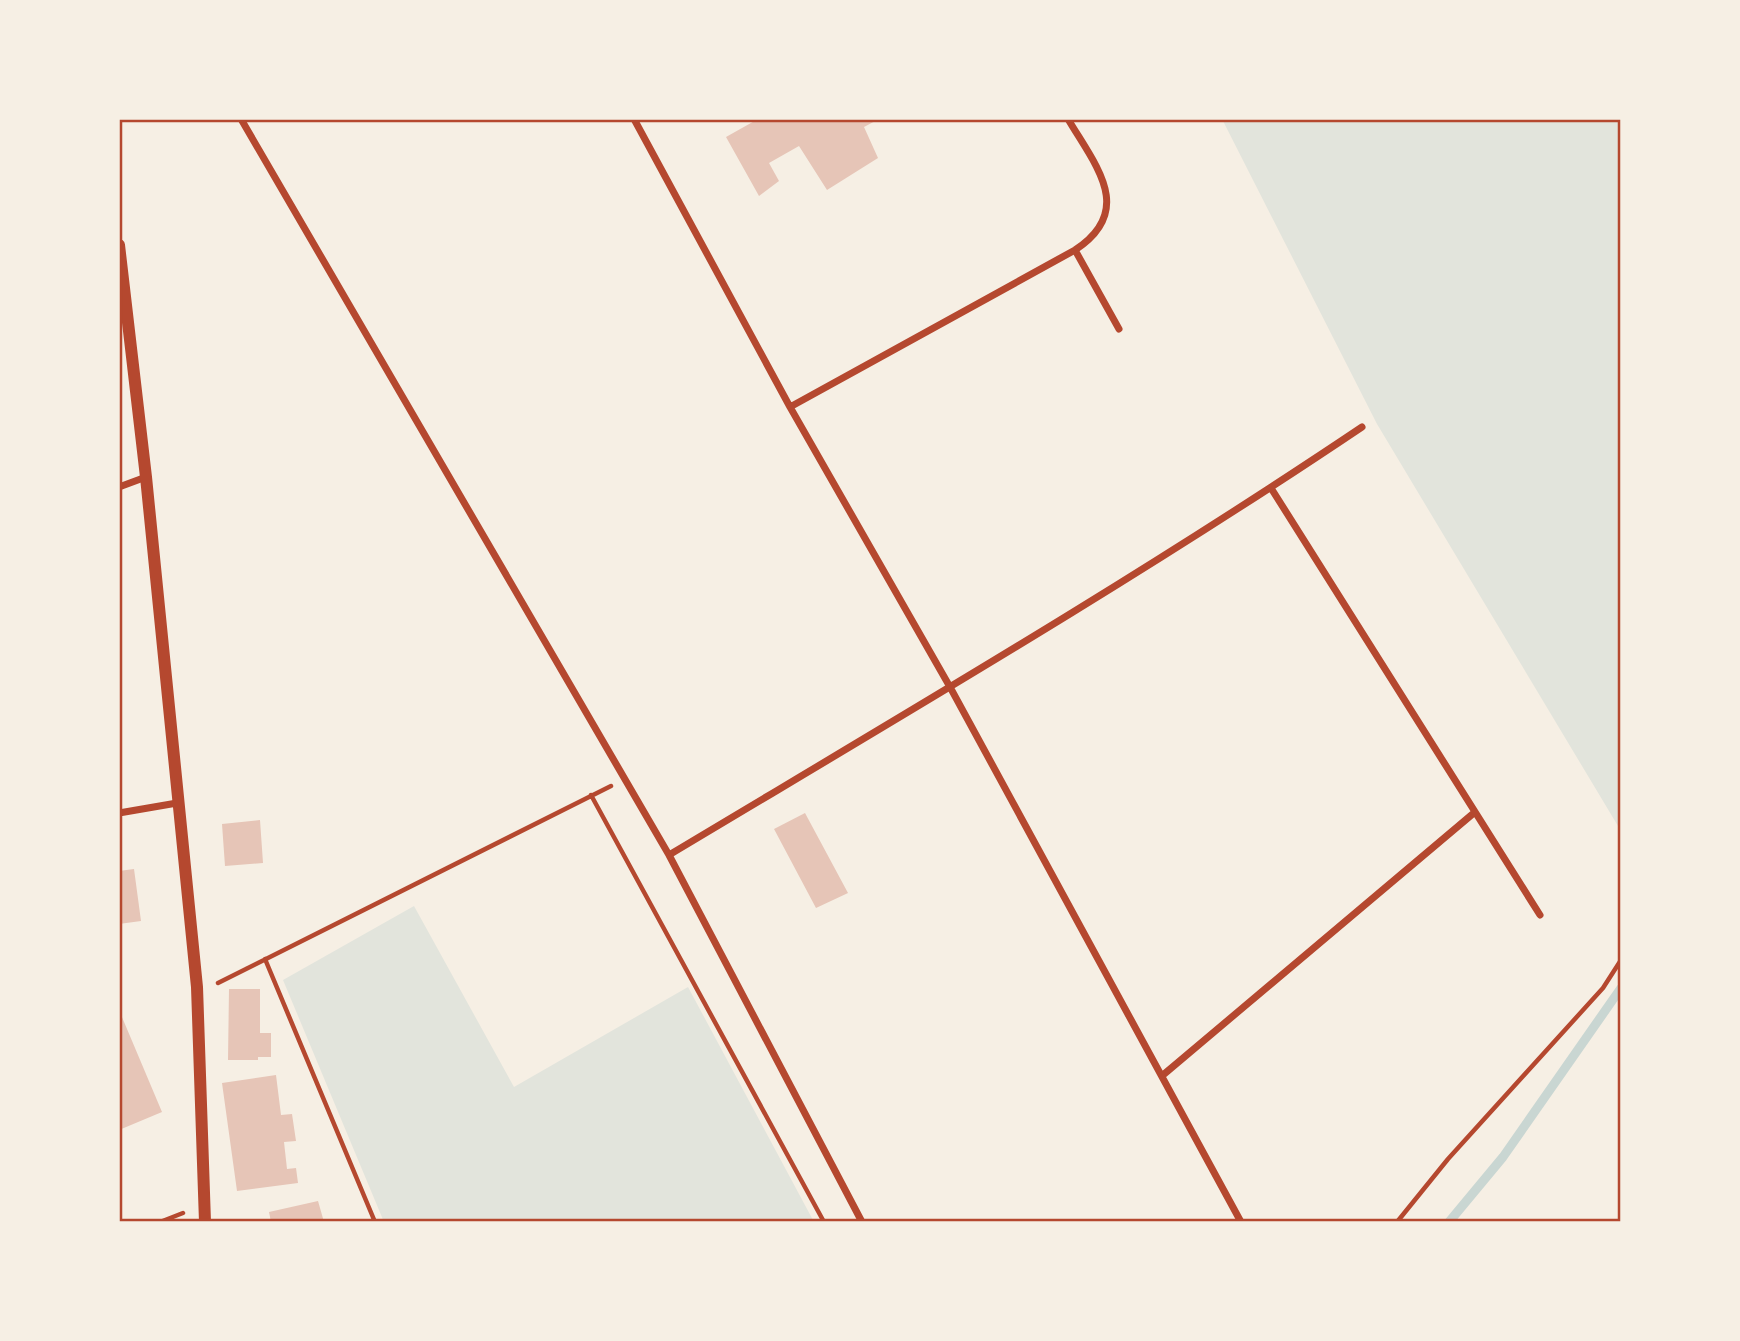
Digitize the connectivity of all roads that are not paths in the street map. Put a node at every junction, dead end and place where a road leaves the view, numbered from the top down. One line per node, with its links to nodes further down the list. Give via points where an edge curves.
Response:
1 (241, 119): 16 (street)
2 (634, 119): 7 (street)
3 (1068, 119): 5 (street, via 1108,195 1108,208 1097,233)
4 (119, 245): 9 (street)
5 (1075, 250): 6 (street); 7 (street)
6 (1119, 329)
7 (789, 407): 12 (street)
8 (1362, 427): 11 (street)
9 (146, 477): 10 (street); 13 (street)
10 (119, 487)
11 (1271, 488): 12 (street); 14 (street)
12 (950, 687): 16 (street); 18 (street)
13 (177, 803): 15 (street); 19 (street, via 197,987)
14 (1475, 812): 17 (street); 18 (street)
15 (119, 813)
16 (668, 855): 20 (street)
17 (1540, 915)
18 (1163, 1075): 21 (street)
19 (205, 1222)
20 (862, 1222)
21 (1241, 1222)

